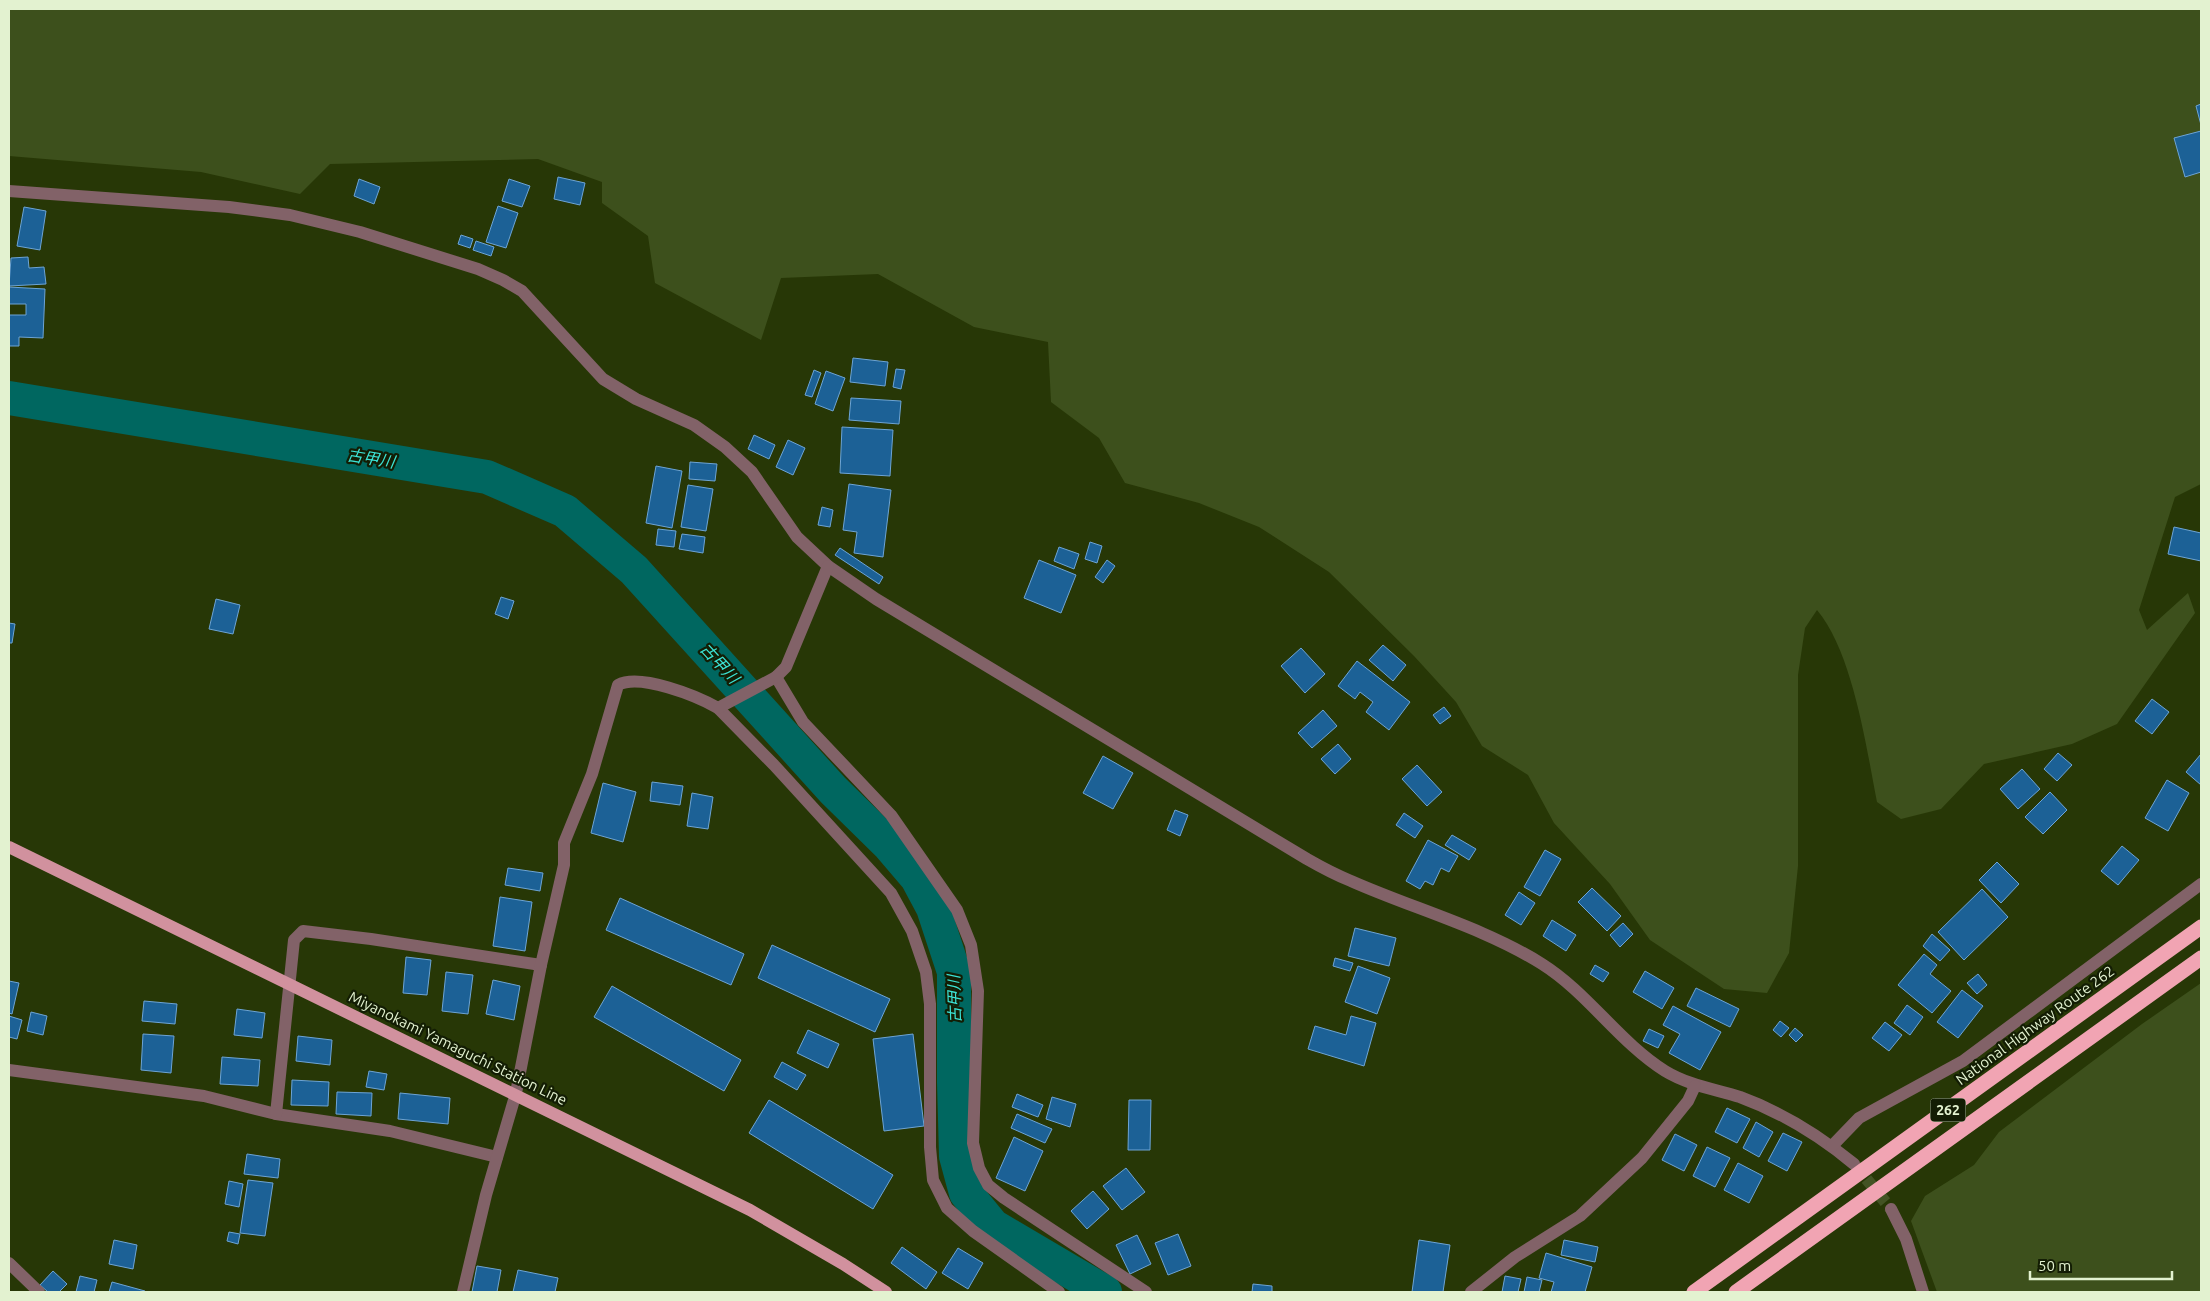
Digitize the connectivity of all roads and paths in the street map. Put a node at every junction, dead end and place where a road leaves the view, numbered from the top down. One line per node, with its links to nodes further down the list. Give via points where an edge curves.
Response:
1 (9, 191): 2 (street, via 229,207 290,216 360,232 503,280 522,291 603,379 636,399 694,425 725,447 752,472 797,536)
2 (828, 566): 3 (street, via 786,667); 12 (street, via 876,600 1307,859 1350,881 1503,942 1543,965 1588,1001 1634,1047 1665,1071)
3 (776, 678): 4 (street); 24 (street, via 803,722 891,816 957,910 971,945 978,991 974,1143 979,1168 988,1185)
4 (722, 706): 9 (street, via 652,684 626,681 618,685 592,774 564,843 564,865); 23 (street, via 891,893 912,931 926,972 930,1004 933,1180 947,1208 972,1231)
5 (9, 847): 10 (main road, Miyanokami Yamaguchi Station Line)
6 (2201, 884): 15 (street, via 1963,1061 1859,1118)
7 (2201, 927): 26 (highway, National Highway Route 262 / 262)
8 (2201, 958): 27 (highway, 262)
9 (541, 965): 10 (street, via 371,938 303,931 294,940); 13 (street)
10 (289, 984): 13 (main road, Miyanokami Yamaguchi Station Line); 14 (street)
11 (9, 1070): 14 (street, via 204,1096)
12 (1695, 1086): 15 (street, via 1739,1097 1771,1110); 25 (street, via 1688,1101 1642,1158 1587,1210 1515,1257)
13 (516, 1093): 16 (street); 22 (main road, Miyanokami Yamaguchi Station Line, via 750,1210)
14 (276, 1114): 16 (street, via 390,1131)
15 (1832, 1146): 17 (street)
16 (497, 1156): 21 (street)
17 (1854, 1164)
18 (1891, 1209): 28 (street, via 1906,1239)
19 (9, 1263): 20 (street)
20 (39, 1292)
21 (464, 1292)
22 (886, 1292)
23 (1059, 1292)
24 (1146, 1292)
25 (1471, 1292)
26 (1694, 1292)
27 (1736, 1292)
28 (1923, 1292)

